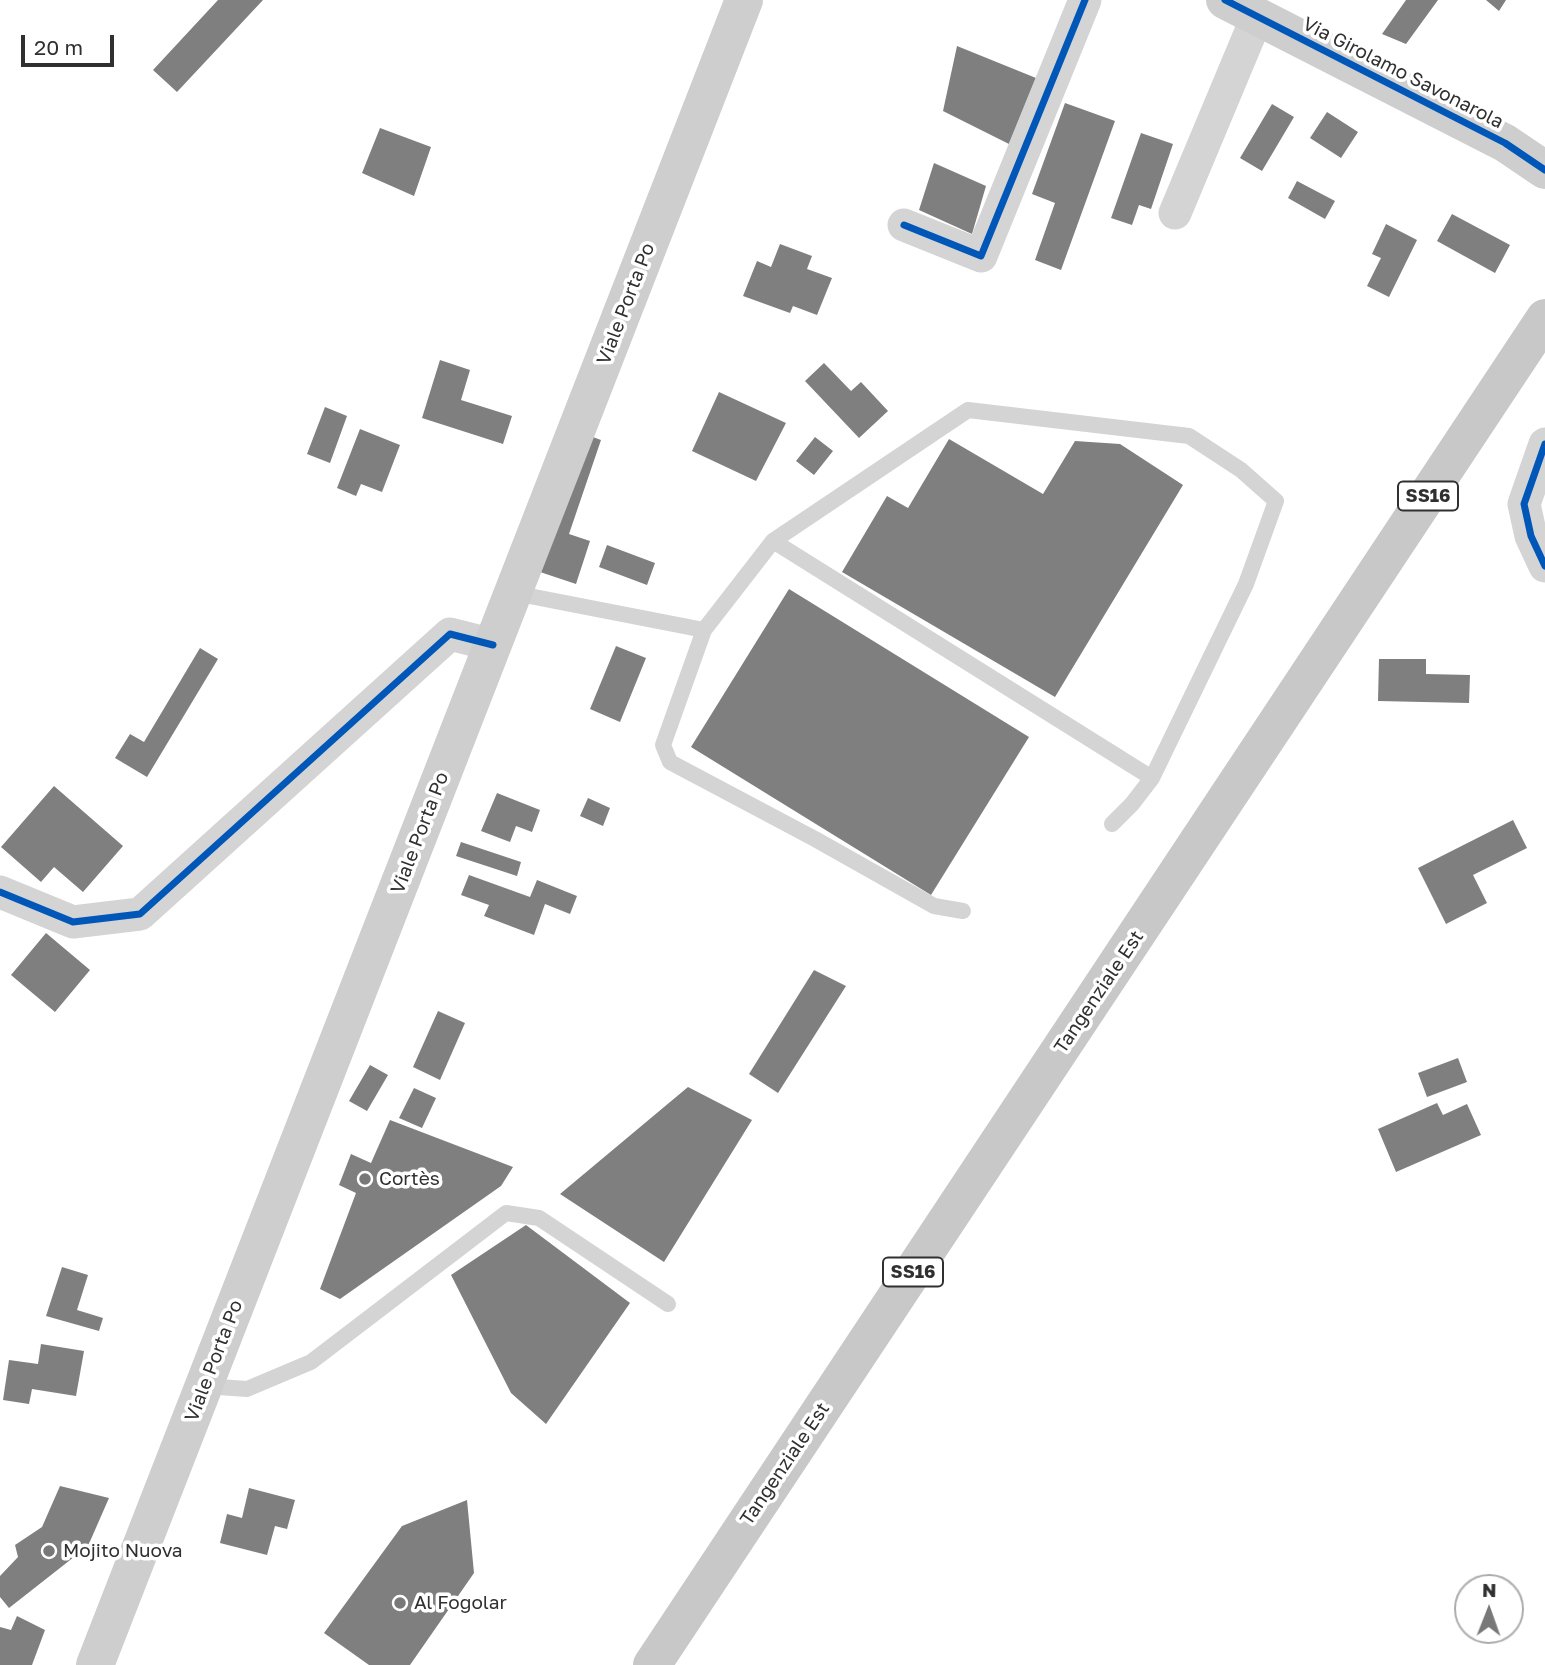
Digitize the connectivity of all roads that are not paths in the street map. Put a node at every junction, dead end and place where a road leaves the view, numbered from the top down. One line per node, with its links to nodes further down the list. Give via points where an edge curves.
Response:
1 (744, 0): 11 (main road, Viale Porta Po)
2 (1086, 0): 6 (street, via 981,256)
3 (1241, 8): 4 (main road, Via Girolamo Savonarola); 5 (street)
4 (1534, 160)
5 (1175, 213)
6 (904, 225)
7 (1545, 318): 20 (main road, Tangenziale Est / SS16)
8 (1545, 444): 10 (street, via 1524,503 1531,536)
9 (773, 541): 12 (lane); 14 (lane); 14 (lane, via 968,410 1189,436 1241,470 1276,501 1246,584)
10 (1545, 566)
11 (513, 593): 12 (lane); 13 (main road, Viale Porta Po)
12 (704, 630): 17 (lane, via 663,745 670,762 934,906)
13 (493, 645): 16 (street, via 450,634 140,914 73,922); 19 (main road, Viale Porta Po)
14 (1152, 778): 15 (lane)
15 (1112, 824)
16 (0, 892)
17 (963, 911)
18 (668, 1304): 19 (lane, via 539,1218 506,1213 311,1362 247,1389)
19 (204, 1386): 21 (main road, Viale Porta Po)
20 (668, 1650)
21 (95, 1665)

